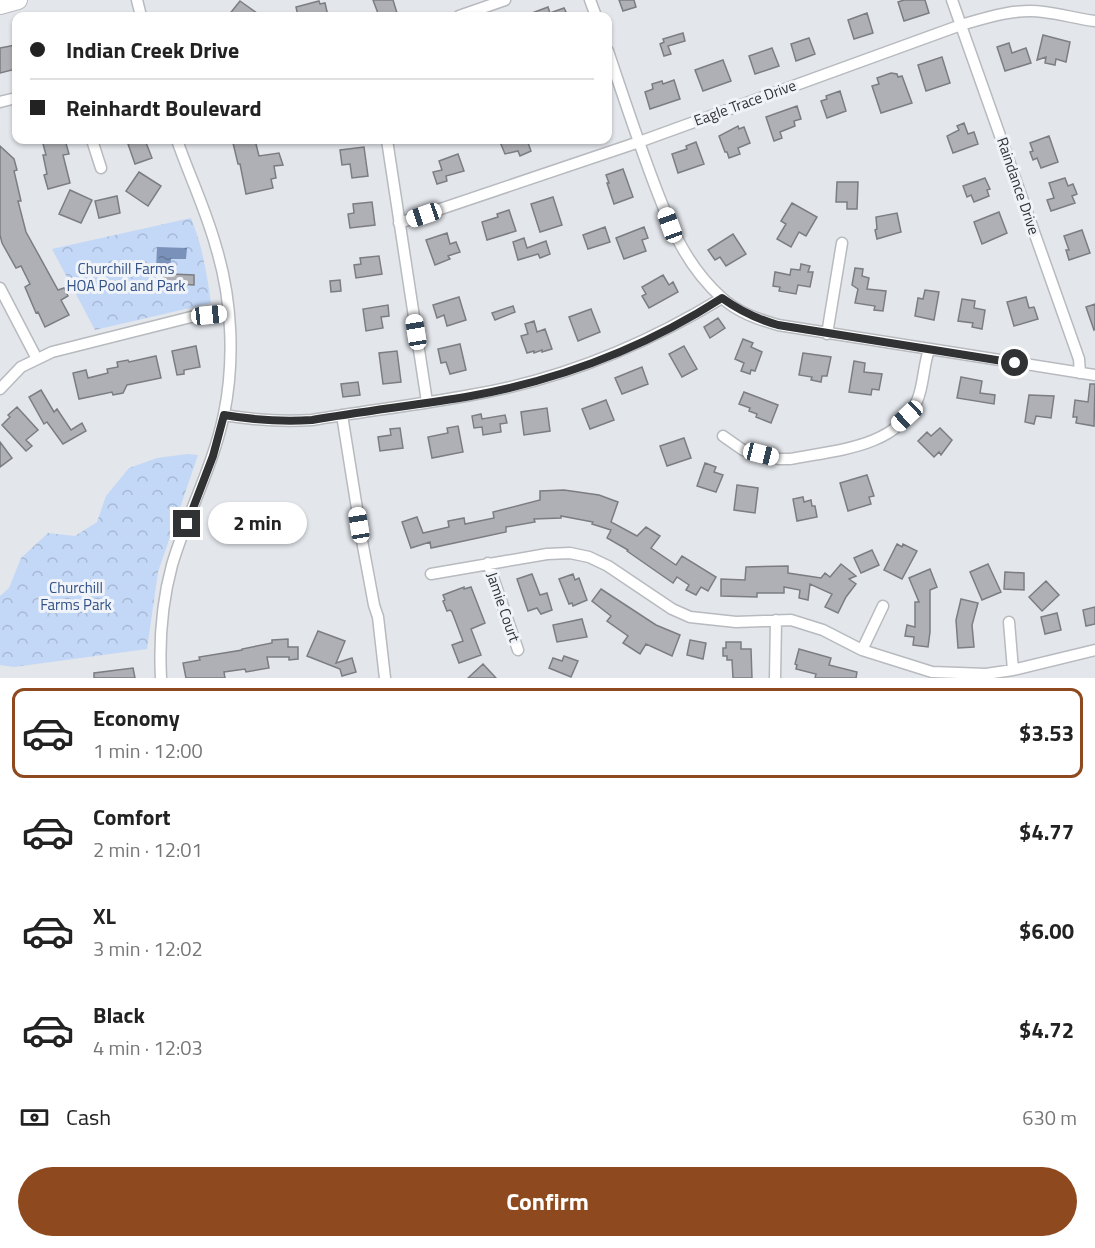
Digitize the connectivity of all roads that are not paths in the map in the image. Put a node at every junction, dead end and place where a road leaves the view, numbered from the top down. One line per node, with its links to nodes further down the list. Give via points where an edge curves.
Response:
1 (18, 0): 4 (main road)
2 (506, 0): 5 (street)
3 (952, 0): 7 (street, Raindance Drive)
4 (0, 4)
5 (471, 12)
6 (1095, 21): 7 (street, Eagle Trace Drive, via 1024,11)
7 (961, 25): 9 (street, Eagle Trace Drive); 22 (street, Raindance Drive, via 1079,359)
8 (612, 63): 9 (street)
9 (639, 142): 14 (street, Eagle Trace Drive); 17 (street, via 673,233 692,264)
10 (93, 144): 13 (street)
11 (178, 144): 18 (street, via 216,247)
12 (388, 144): 14 (street)
13 (101, 168)
14 (399, 223): 25 (street)
15 (842, 243): 19 (street)
16 (0, 288): 21 (street)
17 (722, 298): 19 (street, via 755,318); 25 (street, via 656,336 570,370)
18 (228, 313): 21 (street, via 195,316); 26 (street, via 230,370)
19 (827, 334): 20 (street)
20 (929, 350): 22 (street); 28 (street, via 921,389 911,411 894,429 872,442 779,459 743,450)
21 (37, 359): 24 (street, via 21,367)
22 (1080, 373): 23 (street)
23 (1095, 375)
24 (0, 389)
25 (427, 402): 27 (street)
26 (224, 415): 27 (street, via 287,422); 39 (street, via 172,564 164,600)
27 (342, 415): 40 (street)
28 (723, 436)
29 (488, 563): 30 (street); 32 (street, via 570,553 608,566 690,617 736,622); 34 (street, Jamie Court)
30 (431, 574)
31 (883, 606): 35 (street)
32 (776, 620): 35 (street, via 815,627); 41 (street)
33 (1009, 622): 37 (street)
34 (518, 650)
35 (862, 650): 38 (street)
36 (1095, 650): 37 (street)
37 (1013, 670): 38 (street)
38 (932, 675)
39 (160, 678)
40 (386, 678)
41 (775, 678)

